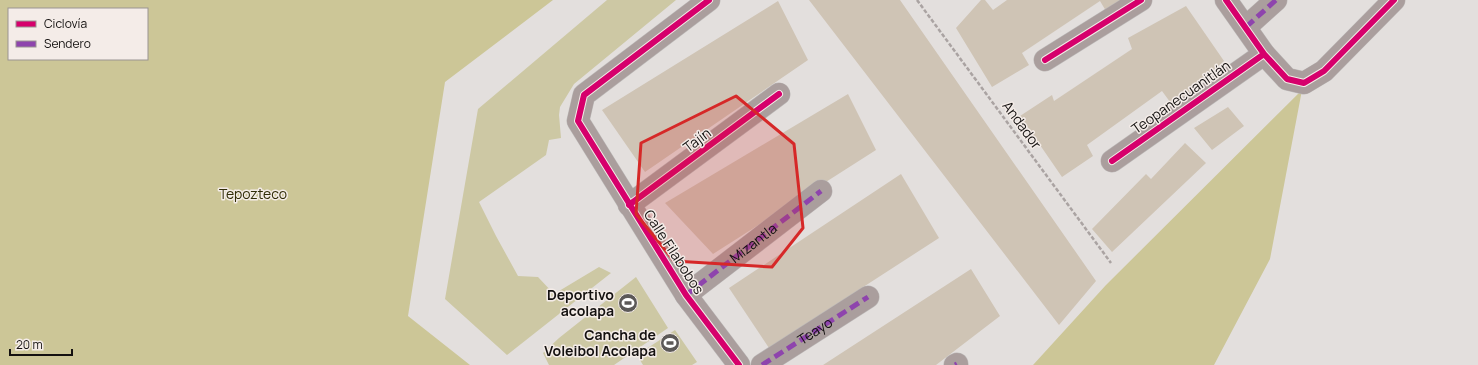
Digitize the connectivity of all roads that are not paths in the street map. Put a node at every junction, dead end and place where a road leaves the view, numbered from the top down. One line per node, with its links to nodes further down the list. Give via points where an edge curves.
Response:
1 (709, 0): 12 (street, Calle Filabobos, via 584,94 578,121)
2 (1142, 0): 8 (street)
3 (1226, 0): 6 (street)
4 (1276, 0): 6 (street)
5 (1394, 0): 7 (street, via 1324,72 1304,83 1287,79)
6 (1246, 27): 7 (street)
7 (1264, 54): 10 (street, Teopanecuanitlán)
8 (1045, 60)
9 (779, 94): 12 (street, Tajín)
10 (1112, 160)
11 (821, 191): 13 (street, Mizantla)
12 (630, 205): 13 (street, Calle Filabobos)
13 (686, 295): 15 (street, Calle Filabobos)
14 (868, 297): 16 (street, Teayo)
15 (739, 365)
16 (762, 365)

